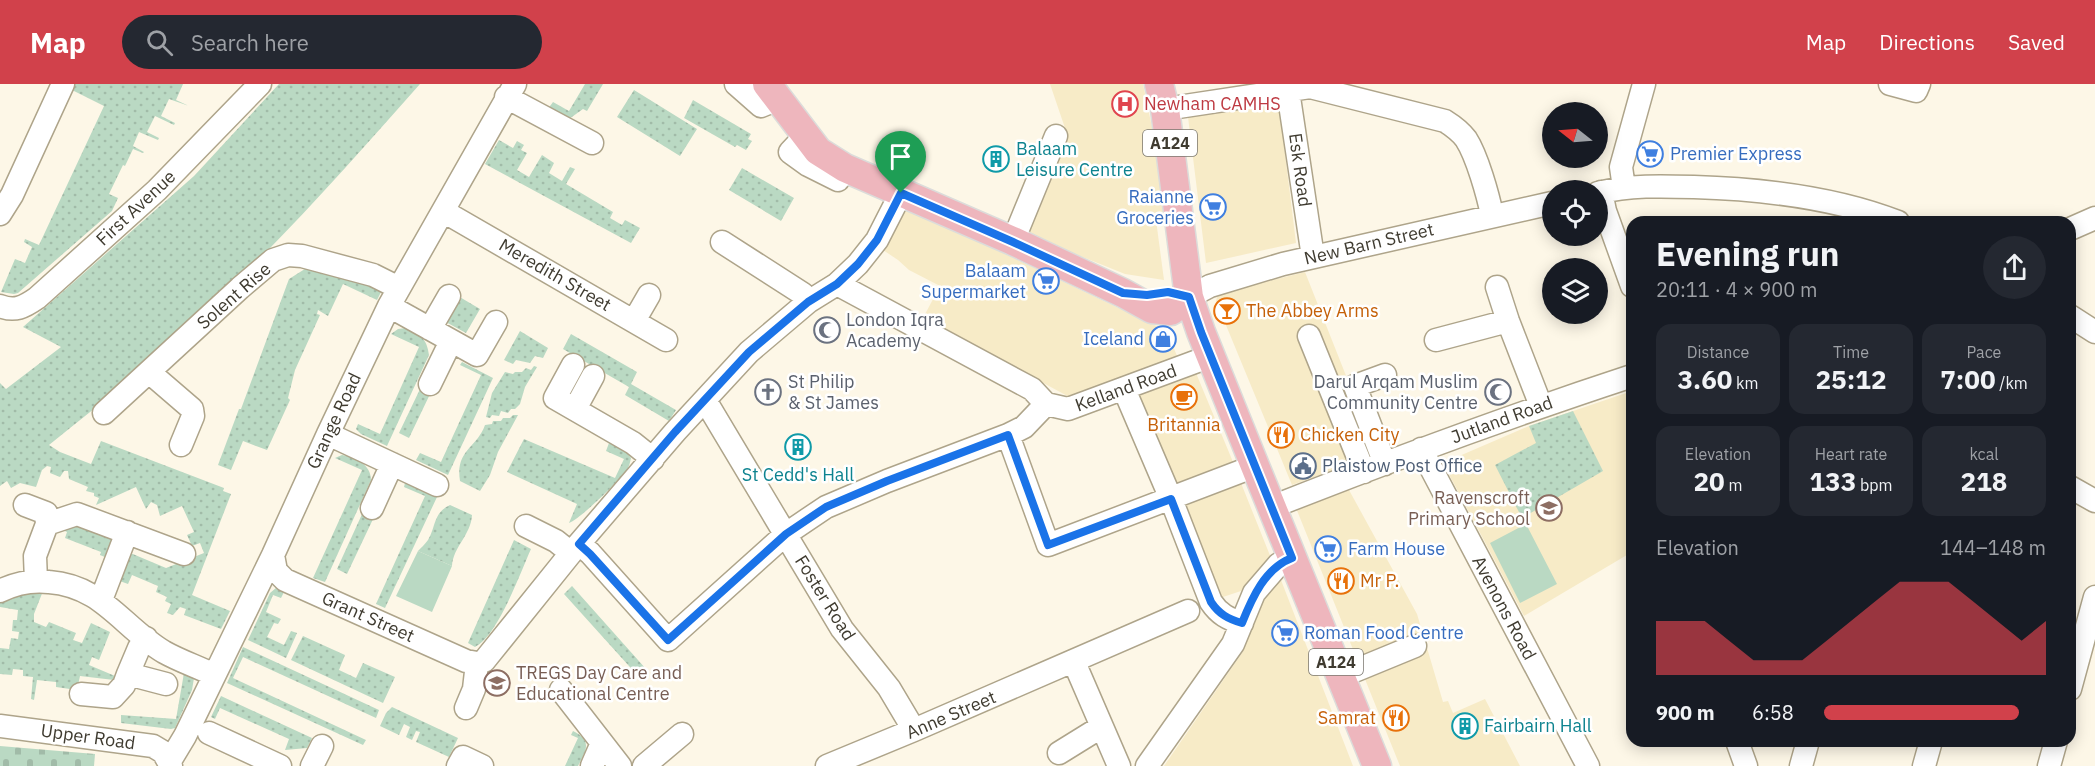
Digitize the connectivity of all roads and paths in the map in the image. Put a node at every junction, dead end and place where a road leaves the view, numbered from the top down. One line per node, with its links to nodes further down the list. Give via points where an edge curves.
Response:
1 (63, 84): 18 (street)
2 (260, 84): 35 (street, First Avenue, via 157,190 37,298 14,310)
3 (736, 84): 9 (street, via 761,106)
4 (1644, 84): 13 (street, via 1622,167)
5 (1890, 84): 6 (street, via 1916,92)
6 (1919, 84)
7 (1288, 86): 10 (street); 19 (street, via 1310,87 1445,121 1457,128 1467,140); 26 (street, Esk Road)
8 (511, 91): 11 (street); 17 (street, Grange Road)
9 (772, 91): 15 (main road, via 818,151)
10 (1162, 96): 33 (main road, A124)
11 (584, 131)
12 (1056, 135): 25 (street)
13 (1624, 188): 14 (street); 20 (street, via 1768,192 1803,196)
14 (1608, 191)
15 (901, 193): 25 (main road); 28 (street, via 877,240)
16 (1542, 205): 19 (street, New Barn Street)
17 (442, 211): 32 (street, Grange Road); 37 (street, Meredith Street)
18 (0, 214)
19 (1492, 215): 26 (street, New Barn Street)
20 (1881, 216)
21 (2095, 218): 23 (street)
22 (1608, 219): 27 (street)
23 (2076, 226)
24 (722, 242): 34 (street, via 803,294)
25 (1013, 242): 33 (main road, via 1152,309 1171,312)
26 (1313, 257): 33 (street, New Barn Street, via 1210,286)
27 (1626, 269)
28 (837, 284): 34 (street); 55 (street, via 1032,389)
29 (1497, 287): 38 (street)
30 (649, 295): 37 (street)
31 (449, 296): 40 (street)
32 (394, 297): 40 (street, Solent Rise); 48 (street, Solent Rise, via 373,275 288,255 273,260); 59 (street, Grange Road)
33 (1189, 297): 46 (main road, A124)
34 (808, 302): 54 (street, via 749,352)
35 (0, 306)
36 (2076, 320): 41 (street)
37 (634, 321): 43 (street, Meredith Street)
38 (1508, 321): 44 (street); 56 (street)
39 (496, 322): 45 (street, Solent Rise, via 477,355)
40 (430, 329): 45 (street, Solent Rise)
41 (2095, 332)
42 (1310, 336): 67 (street, via 1337,415)
43 (666, 340)
44 (1436, 340)
45 (451, 341): 52 (street)
46 (1201, 360): 53 (street, Kelland Road); 66 (main road, A124)
47 (573, 365): 58 (street, via 555,398)
48 (149, 372): 57 (street, Solent Rise); 61 (street, via 192,409)
49 (1385, 375): 65 (street, via 1355,386)
50 (593, 376): 58 (street)
51 (1626, 378): 56 (street, Jutland Road)
52 (430, 384)
53 (1129, 387): 55 (street, Kelland Road, via 1068,409); 70 (street)
54 (705, 400): 63 (street); 78 (street, Foster Road)
55 (1046, 404): 60 (street, via 1024,427)
56 (1541, 406): 62 (street, Jutland Road)
57 (104, 413)
58 (582, 413): 63 (street)
59 (327, 434): 64 (street); 81 (street, Grange Road)
60 (1008, 435): 70 (street, via 1048,545); 78 (street, via 826,507)
61 (182, 445)
62 (1421, 449): 65 (street, Jutland Road); 121 (street, Avenons Road)
63 (653, 459): 79 (street)
64 (393, 464): 68 (street); 74 (street)
65 (1385, 464): 67 (street, Jutland Road)
66 (1255, 466): 70 (street); 73 (main road, A124)
67 (1364, 472): 73 (street, Jutland Road)
68 (437, 485)
69 (2076, 490): 71 (street)
70 (1171, 499): 88 (street, via 1211,602 1226,617)
71 (2095, 501)
72 (25, 504): 75 (street, via 46,513)
73 (1272, 507): 82 (main road, A124)
74 (372, 508)
75 (47, 524): 77 (street, via 77,514); 83 (street, via 35,556)
76 (525, 526): 79 (street)
77 (128, 532): 80 (street); 86 (street)
78 (786, 534): 79 (street, via 668,640 590,554); 103 (street, Foster Road, via 848,639 889,688)
79 (575, 549): 92 (street, via 488,657)
80 (184, 554)
81 (273, 555): 92 (street, Grant Street, via 276,571 285,580); 96 (street, Grange Road)
82 (1292, 558): 88 (street, via 1279,564 1254,592); 94 (main road, A124)
83 (36, 581): 84 (street); 86 (street, via 70,585)
84 (0, 591)
85 (2095, 597): 93 (street)
86 (101, 600): 89 (street)
87 (1188, 611): 91 (street, Anne Street)
88 (1242, 623): 119 (street, via 1233,644)
89 (146, 638): 95 (street); 96 (street)
90 (1406, 645): 94 (street)
91 (1074, 662): 102 (street); 103 (street, Anne Street)
92 (477, 663): 100 (street, via 474,689)
93 (2076, 667)
94 (1340, 672): 120 (main road, A124)
95 (128, 674): 97 (street); 99 (street, via 113,697)
96 (214, 675): 112 (street, Grange Road)
97 (166, 684)
98 (561, 690): 106 (street)
99 (81, 694)
100 (466, 708)
101 (0, 726): 112 (street, Upper Road, via 153,746 163,752)
102 (1101, 727): 111 (street); 118 (street)
103 (914, 730): 117 (street, Anne Street)
104 (208, 733): 113 (street)
105 (682, 734): 116 (street)
106 (602, 743): 114 (street); 115 (street)
107 (1739, 747): 122 (street)
108 (1806, 747): 123 (street)
109 (1929, 747): 124 (street)
110 (2054, 747): 125 (street)
111 (1059, 753)
112 (170, 764)
113 (280, 766)
114 (592, 766)
115 (620, 766)
116 (644, 766)
117 (827, 766)
118 (1119, 766)
119 (1147, 766)
120 (1377, 766)
121 (1588, 766)
122 (1746, 766)
123 (1801, 766)
124 (1924, 766)
125 (2049, 766)

